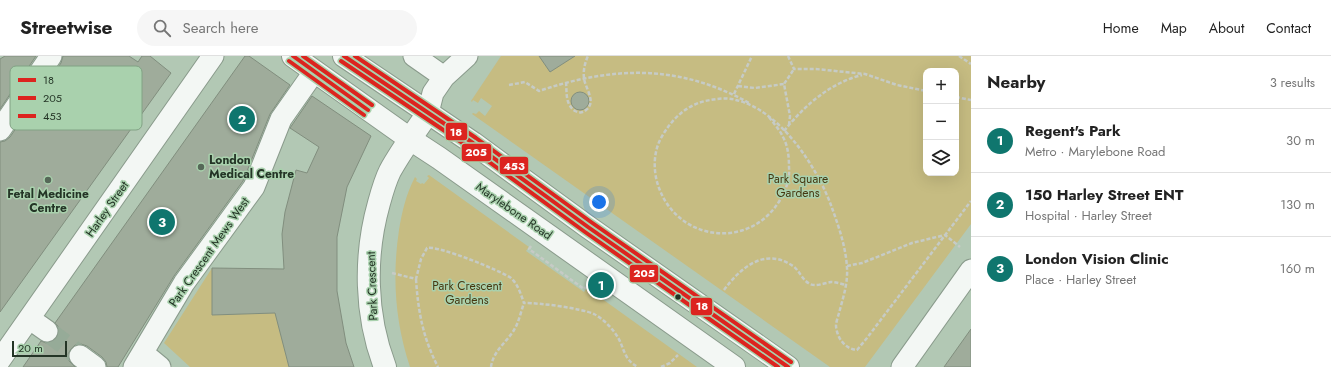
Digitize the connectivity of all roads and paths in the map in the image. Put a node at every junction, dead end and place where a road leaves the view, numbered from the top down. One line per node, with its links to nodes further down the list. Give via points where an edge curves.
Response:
1 (51, 56): 12 (street)
2 (213, 56): 46 (street, Harley Street)
3 (293, 56): 14 (main road, Marylebone Road)
4 (344, 56): 27 (main road)
5 (414, 56): 16 (street)
6 (588, 56): 17 (path)
7 (752, 56): 21 (path)
8 (788, 56): 13 (path)
9 (959, 56): 11 (path)
10 (466, 58): 16 (street); 27 (street, via 460,77 449,93)
11 (971, 64)
12 (44, 66)
13 (794, 69): 15 (path); 19 (path)
14 (314, 72): 33 (main road, Marylebone Road); 50 (street, Park Crescent Mews West, via 281,119 254,187 184,283)
15 (865, 74): 22 (path); 30 (path, via 835,85 813,100)
16 (444, 77): 27 (street, via 433,92)
17 (584, 78): 18 (path); 18 (path, via 591,101 589,108 582,112 568,104); 23 (path, via 616,73 671,74)
18 (566, 82): 20 (path, via 539,91 525,82)
19 (784, 84): 21 (path, via 755,88); 30 (path, via 790,116)
20 (508, 85)
21 (738, 86): 23 (path)
22 (923, 90)
23 (734, 94): 26 (path)
24 (959, 98): 25 (path)
25 (971, 100)
26 (755, 107): 29 (path); 29 (path, via 735,99 716,98 698,103 681,112 668,126 659,142 654,161 656,180 662,198 674,213 689,225 706,232 731,233 761,222 775,209 790,174 789,155 784,137)
27 (428, 113): 33 (main road, Park Crescent); 58 (main road)
28 (10, 115): 31 (street)
29 (769, 117): 32 (path)
30 (789, 125): 32 (path)
31 (0, 130)
32 (784, 131): 38 (path, via 816,173 828,196 837,221)
33 (410, 139): 52 (main road, Park Crescent, via 383,188 374,218 369,254 372,323); 57 (main road, Marylebone Road)
34 (971, 201): 35 (path)
35 (945, 235): 37 (path); 38 (path, via 912,243 862,263); 43 (path, via 857,350 844,344 838,336 836,325)
36 (532, 244): 42 (path, via 528,249 578,284 584,288)
37 (960, 247)
38 (847, 266): 43 (path)
39 (971, 270): 59 (street)
40 (392, 273): 41 (path)
41 (416, 279): 45 (path, via 424,252 431,246 513,279); 53 (path, via 418,307 424,334)
42 (590, 284)
43 (846, 285): 44 (path, via 834,282 810,284 794,267 784,261 763,258 753,262)
44 (724, 290)
45 (524, 303): 54 (path, via 515,329 499,348); 55 (path, via 567,308 594,315 615,332 627,360)
46 (30, 319): 47 (street); 49 (street, Harley Street)
47 (47, 331)
48 (678, 355): 56 (path)
49 (0, 360)
50 (139, 360): 51 (street)
51 (160, 367)
52 (385, 367)
53 (438, 367)
54 (491, 367)
55 (638, 367)
56 (661, 367)
57 (734, 367)
58 (788, 367)
59 (902, 367)

